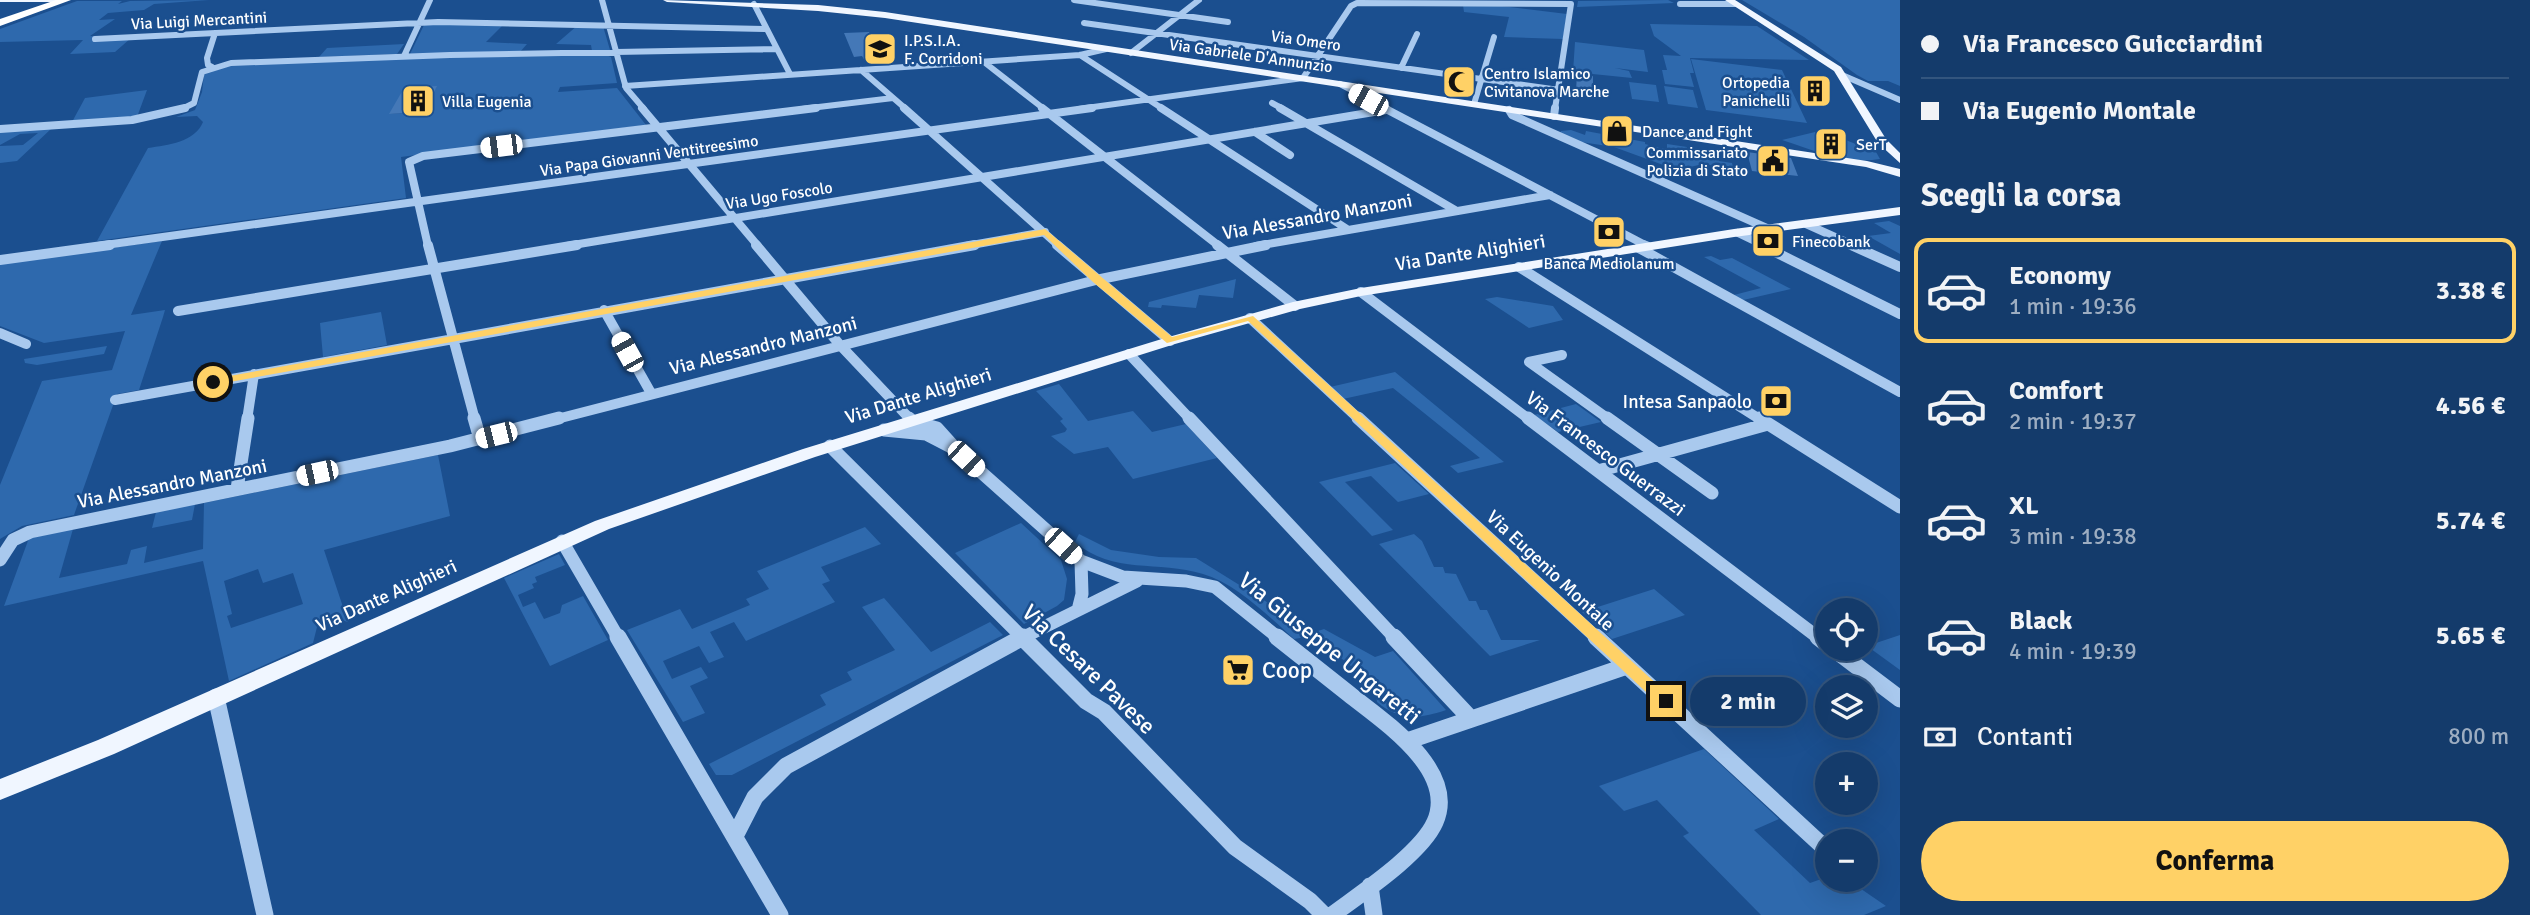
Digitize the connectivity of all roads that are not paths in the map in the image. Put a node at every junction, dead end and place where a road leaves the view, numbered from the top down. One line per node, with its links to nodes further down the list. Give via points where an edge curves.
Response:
1 (0, 0): 3 (main road)
2 (48, 0): 18 (highway)
3 (59, 0)
4 (66, 0): 20 (highway)
5 (430, 0): 21 (street)
6 (602, 0): 22 (street)
7 (667, 0): 12 (main road, Via Gabriele D'Annunzio)
8 (1074, 0): 14 (street)
9 (1199, 0): 16 (street)
10 (1469, 2): 35 (street, via 1357,3); 46 (street, via 1570,4)
11 (1732, 2): 13 (street); 41 (main road, via 1811,50)
12 (754, 4): 23 (street); 30 (main road, Via Gabriele D'Annunzio, via 858,11)
13 (1680, 4)
14 (1113, 5): 15 (street); 16 (street)
15 (1103, 11)
16 (1180, 15): 19 (street); 25 (street)
17 (1093, 16): 25 (street, Via Omero, via 1084,22)
18 (0, 17)
19 (1227, 22)
20 (0, 23)
21 (420, 23): 22 (street, Via Luigi Mercantini); 24 (street, Via Luigi Mercantini); 34 (street)
22 (609, 24): 23 (street, Via Luigi Mercantini); 31 (street)
23 (766, 29): 29 (street)
24 (215, 33): 28 (street, Via Luigi Mercantini); 37 (street, via 207,58)
25 (1157, 33): 32 (street); 35 (street, Via Omero)
26 (1418, 34): 38 (street)
27 (1494, 37): 43 (street)
28 (95, 39)
29 (777, 49): 31 (street); 40 (street)
30 (1106, 49): 32 (main road, Via Gabriele D'Annunzio); 33 (street)
31 (617, 53): 34 (street); 44 (street)
32 (1131, 53): 42 (main road, Via Gabriele D'Annunzio)
33 (1080, 55): 36 (street); 48 (street)
34 (404, 56): 37 (street)
35 (1318, 56): 38 (street, Via Omero); 42 (street)
36 (984, 62): 39 (street); 54 (street)
37 (212, 66): 58 (street, via 200,74 194,103 176,113)
38 (1401, 68): 43 (street, Via Omero)
39 (861, 70): 40 (street); 47 (street)
40 (790, 75): 44 (street)
41 (1842, 75): 49 (street); 63 (main road)
42 (1303, 78): 45 (main road, Via Gabriele D'Annunzio); 48 (street, Via Papa Giovanni Ventitreesimo)
43 (1481, 79): 46 (street, Via Omero); 51 (street)
44 (625, 86): 57 (street, Via Giuseppe Ungaretti)
45 (1347, 87): 51 (main road, Via Gabriele D'Annunzio); 52 (street)
46 (1559, 90): 55 (street)
47 (893, 98): 57 (street); 59 (street)
48 (1149, 100): 54 (street, Via Papa Giovanni Ventitreesimo); 61 (street)
49 (1900, 100)
50 (1272, 103): 56 (street)
51 (1474, 104): 53 (main road, Via Gabriele D'Annunzio)
52 (1386, 110): 56 (street, Via Ugo Foscolo); 70 (street)
53 (1509, 110): 55 (main road, Via Gabriele D'Annunzio); 77 (street)
54 (1049, 114): 59 (street, Via Papa Giovanni Ventitreesimo); 64 (street)
55 (1554, 116): 65 (main road, Via Gabriele D'Annunzio)
56 (1306, 123): 60 (street, Via Ugo Foscolo); 72 (street)
57 (656, 126): 66 (street, Via Giuseppe Ungaretti); 71 (street, via 412,159 408,164)
58 (0, 129)
59 (930, 130): 66 (street, Via Papa Giovanni Ventitreesimo); 69 (street)
60 (1255, 132): 61 (street, Via Ugo Foscolo); 62 (street)
61 (1209, 139): 64 (street, Via Ugo Foscolo); 76 (street)
62 (1290, 155)
63 (1895, 156): 67 (main road, via 1887,163)
64 (1105, 157): 69 (street, Via Ugo Foscolo); 81 (street)
65 (1829, 158): 67 (main road, Via Gabriele D'Annunzio); 68 (main road, Via Gabriele D'Annunzio)
66 (687, 164): 71 (street, Via Papa Giovanni Ventitreesimo); 74 (street, Via Giuseppe Ungaretti)
67 (1867, 164): 68 (main road, Via Gabriele D'Annunzio)
68 (1900, 175)
69 (983, 177): 74 (street, Via Ugo Foscolo); 78 (street)
70 (1550, 195): 72 (street, Via Alessandro Manzoni); 80 (street)
71 (416, 202): 82 (street, Via Papa Giovanni Ventitreesimo); 85 (street)
72 (1455, 210): 76 (street, Via Alessandro Manzoni)
73 (1900, 211): 75 (main road, Via Dante Alighieri)
74 (733, 218): 85 (street, Via Ugo Foscolo); 86 (street, Via Giuseppe Ungaretti)
75 (1806, 224): 77 (main road, Via Dante Alighieri); 84 (street)
76 (1347, 229): 81 (street, Via Alessandro Manzoni)
77 (1769, 229): 79 (main road, Via Dante Alighieri)
78 (1045, 232): 86 (street); 87 (street)
79 (1738, 233): 80 (main road, Via Dante Alighieri); 92 (street)
80 (1644, 248): 83 (main road, Via Dante Alighieri); 102 (street)
81 (1228, 251): 87 (street, Via Alessandro Manzoni); 89 (street)
82 (0, 260)
83 (1519, 267): 88 (main road, Via Dante Alighieri); 107 (street)
84 (1900, 267)
85 (434, 268): 91 (street, Via Ugo Foscolo); 95 (street)
86 (783, 277): 90 (street); 98 (street, Via Giuseppe Ungaretti)
87 (1096, 280): 96 (street); 98 (street, Via Alessandro Manzoni)
88 (1361, 292): 89 (main road, Via Dante Alighieri); 115 (street, Via Francesco Guerrazzi)
89 (1295, 306): 93 (main road, Via Dante Alighieri)
90 (604, 310): 95 (street); 103 (street)
91 (178, 311)
92 (1900, 314)
93 (1250, 318): 96 (main road, Via Dante Alighieri); 127 (street, Via Eugenio Montale)
94 (0, 333): 97 (street)
95 (453, 338): 101 (street); 111 (street)
96 (1170, 341): 99 (main road, Via Dante Alighieri)
97 (26, 344)
98 (841, 345): 103 (street, Via Alessandro Manzoni); 106 (street, Via Giuseppe Ungaretti)
99 (1129, 354): 105 (main road, Via Dante Alighieri); 130 (street)
100 (1562, 355): 114 (street, via 1528,362)
101 (254, 374): 104 (street); 116 (street)
102 (1900, 392)
103 (651, 393): 111 (street, Via Alessandro Manzoni)
104 (115, 400)
105 (951, 409): 106 (main road, Via Dante Alighieri); 109 (street)
106 (911, 421): 108 (main road, Via Dante Alighieri); 109 (street); 110 (street, Via Giuseppe Ungaretti)
107 (1768, 424): 114 (street); 118 (street)
108 (883, 430): 110 (street, Via Giuseppe Ungaretti); 112 (main road, Via Dante Alighieri)
109 (946, 432): 113 (street, Via Giuseppe Ungaretti)
110 (926, 434): 113 (street, Via Giuseppe Ungaretti)
111 (480, 439): 116 (street, Via Alessandro Manzoni)
112 (830, 446): 119 (main road, Via Dante Alighieri); 125 (street, Via Cesare Pavese)
113 (955, 449): 121 (street, Via Giuseppe Ungaretti)
114 (1658, 454): 115 (street); 117 (street)
115 (1598, 471): 124 (street, Via Francesco Guerrazzi)
116 (237, 489): 120 (street, Via Alessandro Manzoni, via 30,531 13,540)
117 (1712, 493)
118 (1900, 507)
119 (562, 541): 128 (main road, Via Dante Alighieri); 133 (street)
120 (0, 560)
121 (1081, 561): 122 (street, Via Giuseppe Ungaretti, via 1105,573); 123 (street)
122 (1140, 580): 123 (street); 131 (street, Via Giuseppe Ungaretti, via 1175,578 1215,587)
123 (1079, 610): 125 (street)
124 (1815, 635)
125 (1023, 637): 133 (street, via 786,766 753,797); 138 (street, Via Cesare Pavese, via 1086,701 1104,712 1235,847)
126 (1850, 661): 129 (street)
127 (1627, 666): 130 (street); 134 (street, Via Eugenio Montale)
128 (216, 697): 132 (main road, Via Dante Alighieri); 136 (street)
129 (1900, 699)
130 (1471, 719): 131 (street)
131 (1408, 741): 135 (street, Via Giuseppe Ungaretti, via 1433,777 1440,812 1424,842)
132 (0, 790)
133 (735, 836): 137 (street)
134 (1815, 839)
135 (1370, 886): 139 (street, Via Giuseppe Ungaretti); 140 (street)
136 (265, 915)
137 (780, 915)
138 (1324, 915)
139 (1332, 915)
140 (1374, 915)

